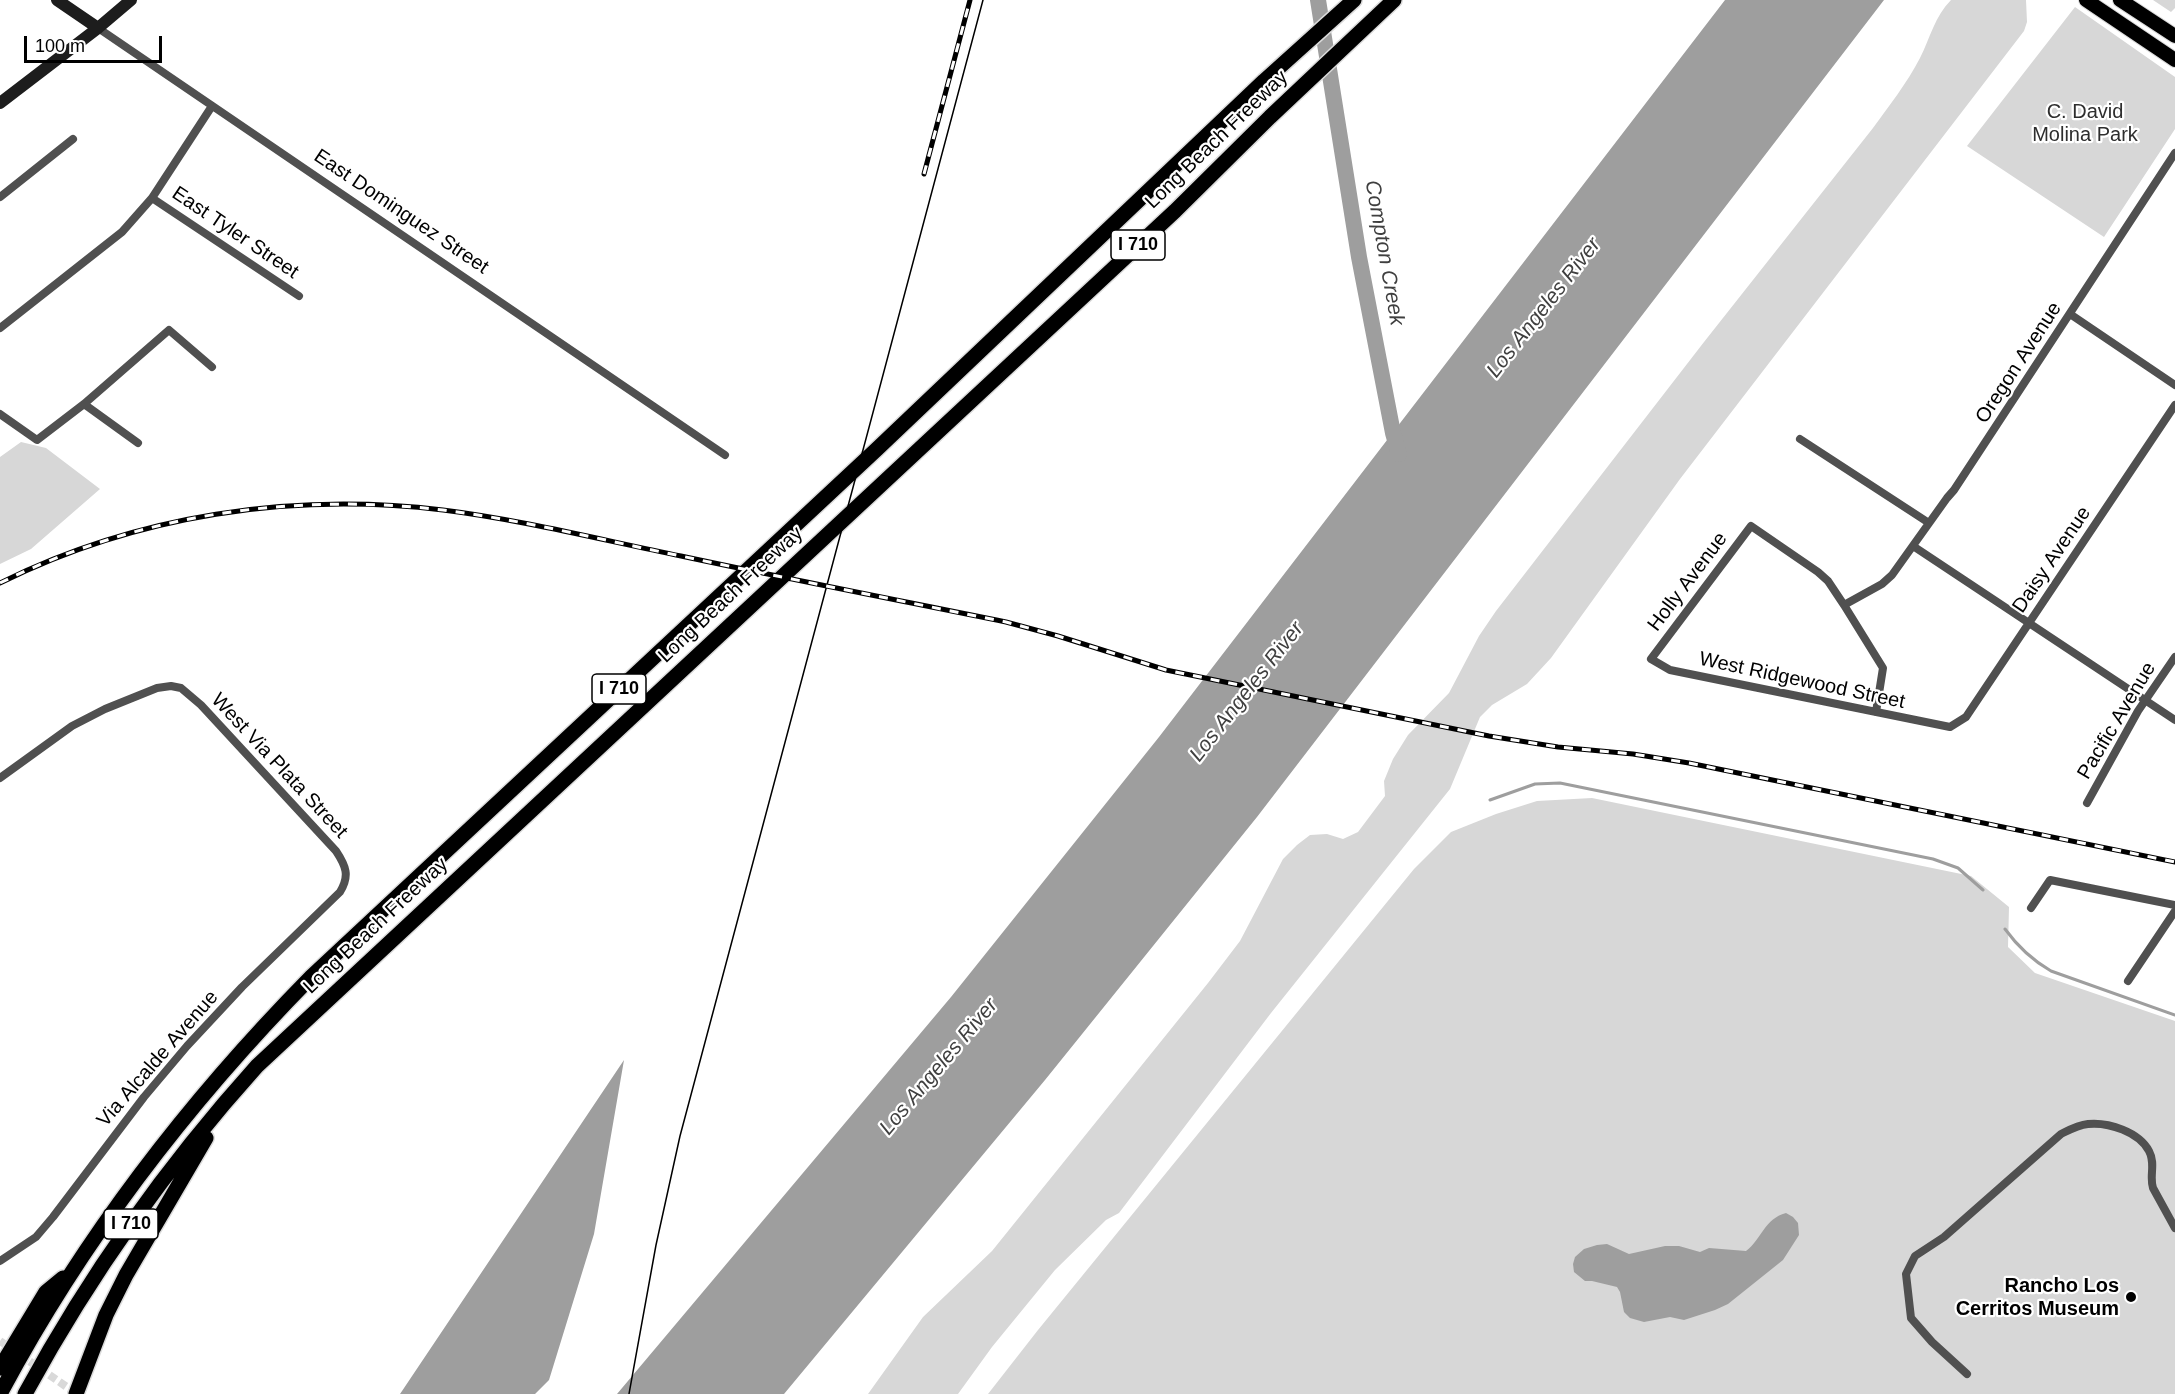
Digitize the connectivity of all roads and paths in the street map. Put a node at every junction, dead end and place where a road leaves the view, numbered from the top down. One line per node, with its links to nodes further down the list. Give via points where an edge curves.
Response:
1 (57, 0): 9 (main road, East Dominguez Street)
2 (131, 0): 9 (main road)
3 (1354, 0): 49 (highway, Long Beach Freeway / I 710, via 311,977 185,1115)
4 (1394, 0): 8 (highway, Long Beach Freeway / I 710)
5 (1403, 0): 8 (highway)
6 (2086, 0): 11 (main road)
7 (2120, 0): 10 (main road)
8 (1379, 15): 46 (highway, Long Beach Freeway / I 710, via 1175,211 308,1018)
9 (98, 28): 12 (main road); 13 (street, East Dominguez Street)
10 (2175, 36)
11 (2175, 60)
12 (0, 102)
13 (212, 106): 17 (street); 28 (street, East Dominguez Street)
14 (73, 138): 16 (street)
15 (2175, 153): 19 (street, Oregon Avenue)
16 (0, 197)
17 (152, 198): 18 (street, East Tyler Street); 20 (street, via 122,232)
18 (299, 296)
19 (2070, 314): 22 (street); 29 (street, Oregon Avenue)
20 (0, 328)
21 (212, 367): 23 (street, via 169,330)
22 (2175, 386)
23 (84, 404): 25 (street, via 37,440); 27 (street)
24 (2175, 405): 32 (street, Daisy Avenue)
25 (0, 414)
26 (1800, 439): 29 (street)
27 (138, 443)
28 (725, 455)
29 (1929, 523): 30 (street, Oregon Avenue)
30 (1913, 546): 31 (street, Oregon Avenue, via 1882,584); 32 (street)
31 (1844, 605): 34 (street, Holly Avenue, via 1818,572 1751,526); 36 (street, via 1883,668)
32 (2030, 623): 35 (street); 38 (street, Daisy Avenue, via 1966,717)
33 (2175, 657): 35 (street, Pacific Avenue)
34 (1651, 659): 36 (street, West Ridgewood Street, via 1670,670)
35 (2145, 700): 37 (street); 40 (street, Pacific Avenue)
36 (1876, 712): 38 (street, West Ridgewood Street)
37 (2175, 720)
38 (1950, 727)
39 (0, 778): 41 (street, West Via Plata Street, via 90,716 157,688 181,688 329,843 344,863)
40 (2087, 803)
41 (346, 882): 48 (street, Via Alcalde Avenue, via 187,1046 36,1236)
42 (2175, 905): 43 (street, via 2050,880)
43 (2031, 908)
44 (2175, 911): 45 (street)
45 (2128, 981)
46 (230, 1096): 53 (highway, Long Beach Freeway / I 710, via 102,1266); 54 (highway, via 126,1275)
47 (2175, 1228): 51 (street, via 2153,1188 2153,1161 2141,1139 2116,1127 2088,1124 2061,1134 1944,1237 1915,1256 1906,1274 1911,1318)
48 (0, 1262)
49 (72, 1271): 50 (highway, via 46,1292); 52 (highway, Long Beach Freeway / I 710)
50 (0, 1368)
51 (1967, 1374)
52 (0, 1394)
53 (26, 1394)
54 (76, 1394)

